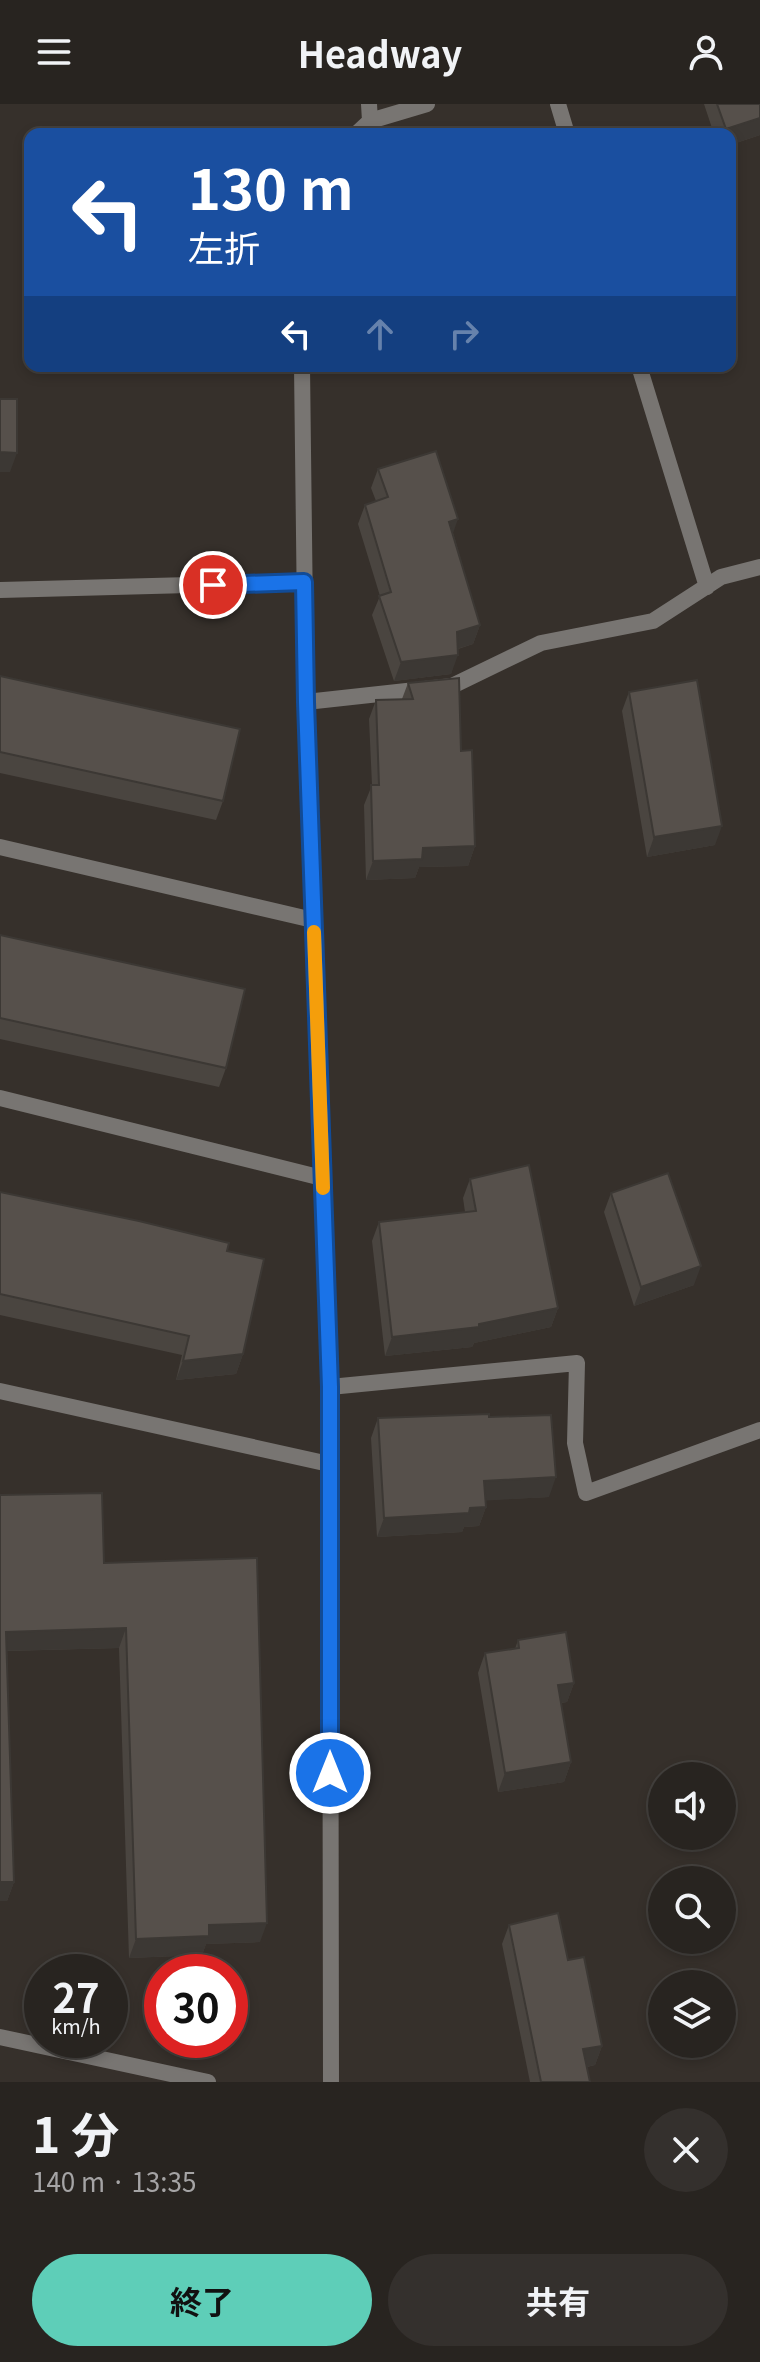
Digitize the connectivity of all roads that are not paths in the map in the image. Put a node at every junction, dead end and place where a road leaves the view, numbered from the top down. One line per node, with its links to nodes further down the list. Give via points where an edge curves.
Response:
1 (427, 104): 3 (street)
2 (558, 104): 4 (street)
3 (369, 112)
4 (565, 128)
5 (302, 372): 8 (street)
6 (641, 372): 9 (street)
7 (760, 567): 9 (street, via 721,577)
8 (304, 582): 10 (street); 11 (street)
9 (707, 587): 11 (street, via 653,621 541,643 452,686)
10 (0, 590)
11 (306, 702): 13 (street)
12 (0, 847): 13 (street)
13 (313, 920): 15 (street)
14 (0, 1098): 15 (street)
15 (322, 1178): 16 (street)
16 (330, 1387): 18 (street, via 577,1363 575,1443 586,1493); 19 (street)
17 (0, 1391): 19 (street)
18 (760, 1430)
19 (329, 1464): 22 (street)
20 (0, 2037): 21 (street)
21 (208, 2082)
22 (331, 2082)

